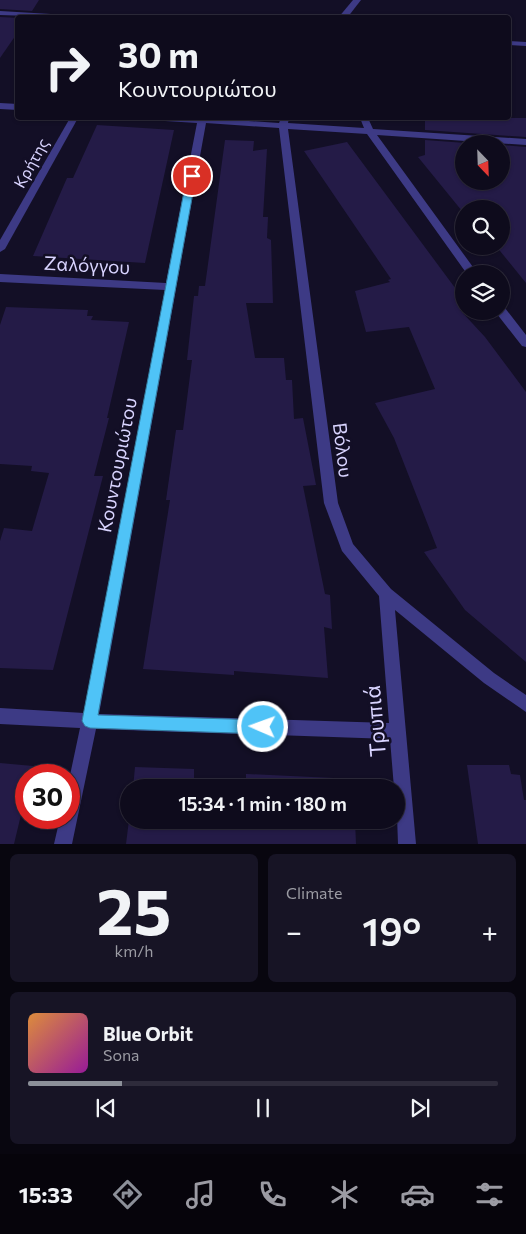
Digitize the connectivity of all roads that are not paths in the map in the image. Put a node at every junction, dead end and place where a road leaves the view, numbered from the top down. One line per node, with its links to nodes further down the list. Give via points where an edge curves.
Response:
1 (357, 0): 4 (street)
2 (0, 12): 3 (street)
3 (42, 15)
4 (344, 15)
5 (511, 43): 6 (street)
6 (526, 44)
7 (0, 106): 8 (street)
8 (15, 107)
9 (73, 120): 15 (street, Κρήτης)
10 (202, 120): 12 (street); 18 (street, Κουντουριώτου)
11 (365, 120): 13 (street)
12 (284, 122): 13 (street); 21 (street, Βόλου, via 331,503 347,547)
13 (369, 130): 14 (street); 16 (street)
14 (526, 142)
15 (0, 249)
16 (466, 265)
17 (0, 278): 18 (street, Ζαλόγγου)
18 (172, 287): 24 (street, Κουντουριώτου)
19 (508, 320): 20 (street)
20 (526, 343)
21 (386, 594): 22 (street, Βόλου); 25 (street, Τρυπιά)
22 (526, 704)
23 (0, 716): 24 (street)
24 (90, 721): 25 (street); 26 (street, Κουντουριώτου)
25 (398, 731): 29 (street, Τρυπιά)
26 (80, 767)
27 (66, 829): 28 (street, Κουντουριώτου)
28 (63, 844)
29 (407, 844)

